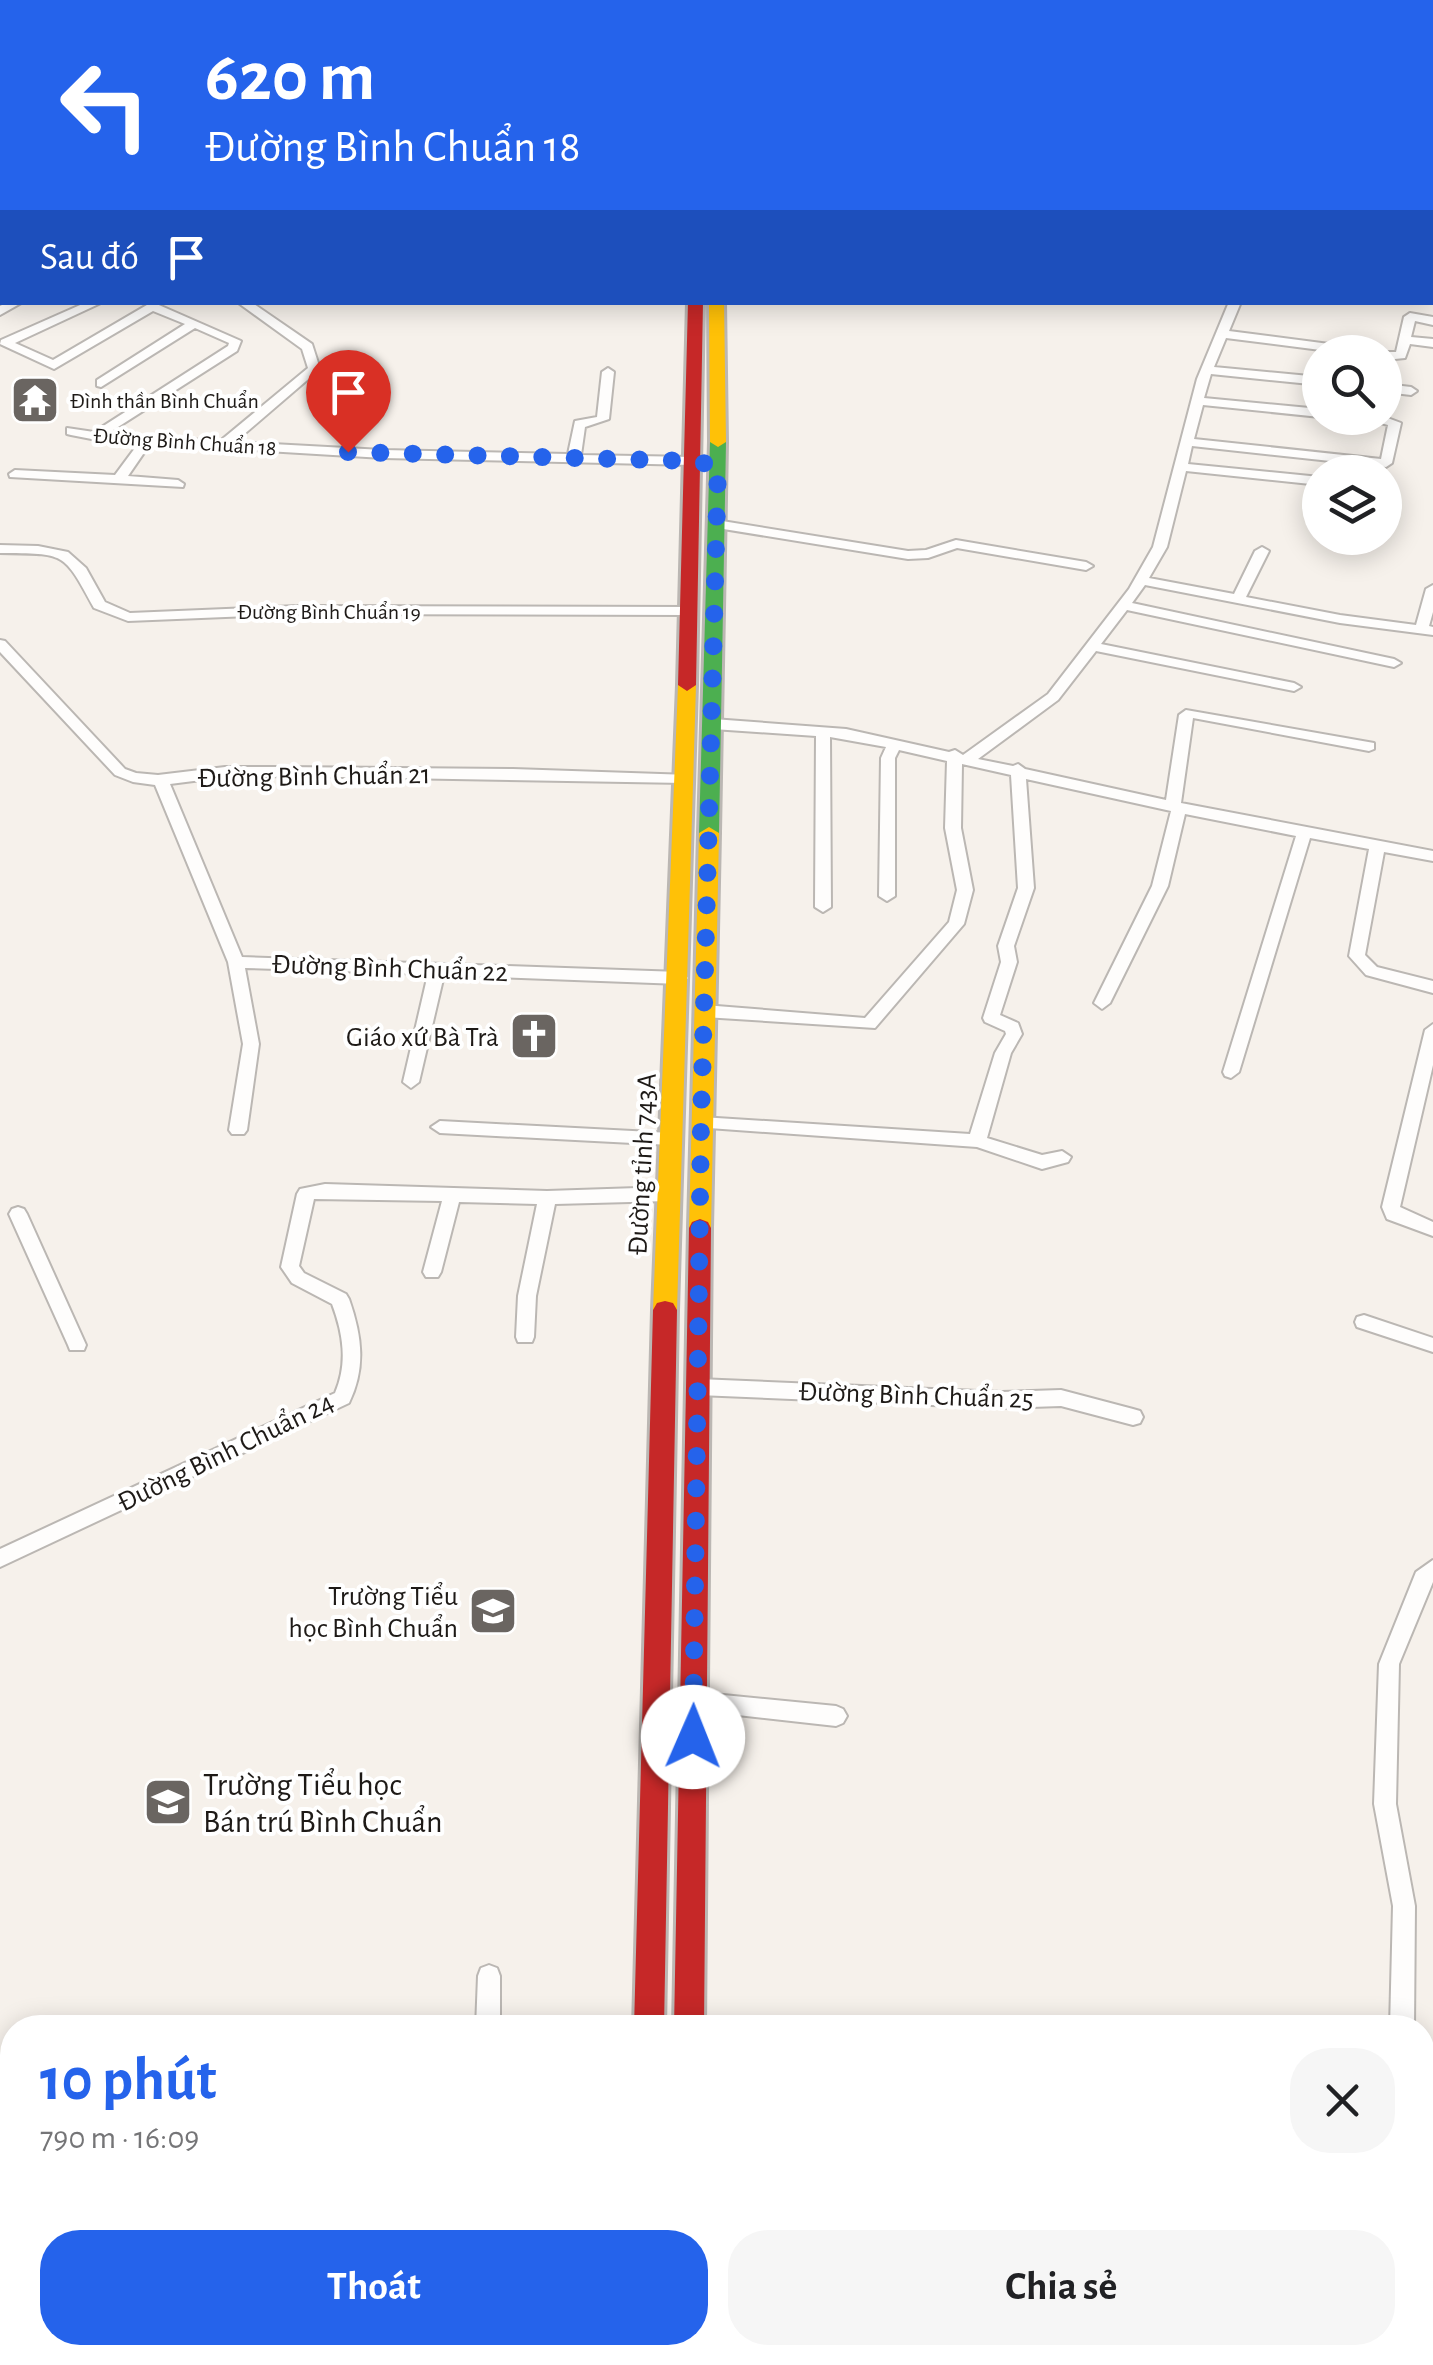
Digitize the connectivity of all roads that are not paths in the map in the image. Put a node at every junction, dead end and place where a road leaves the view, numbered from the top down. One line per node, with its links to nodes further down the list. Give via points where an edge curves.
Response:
1 (91, 305): 7 (street, via 5,342 54,364 152,306)
2 (246, 305): 26 (street, via 308,348 314,368)
3 (696, 305): 28 (main road, Đường tỉnh 743A)
4 (716, 305): 29 (main road, Đường tỉnh 743A)
5 (1235, 305): 8 (street)
6 (1433, 321): 9 (street, via 1410,317)
7 (194, 324): 16 (street); 23 (street, via 236,344)
8 (1222, 334): 11 (street); 13 (street)
9 (1404, 340): 10 (street); 12 (street)
10 (1433, 343)
11 (1302, 344)
12 (1402, 346)
13 (1207, 370): 15 (street); 19 (street)
14 (608, 372): 27 (street, via 602,419 579,424)
15 (1302, 380)
16 (101, 383)
17 (1402, 390): 18 (street)
18 (1411, 391)
19 (1199, 401): 20 (street); 25 (street)
20 (1302, 411)
21 (71, 431): 23 (street, Đường Bình Chuẩn 18)
22 (1392, 435): 25 (street, via 1386,463)
23 (96, 436): 24 (street, Đường Bình Chuẩn 18)
24 (148, 440): 26 (street, Đường Bình Chuẩn 18); 32 (street)
25 (1189, 442): 30 (street)
26 (224, 444): 27 (street, Đường Bình Chuẩn 18)
27 (574, 458): 28 (street, Đường Bình Chuẩn 18)
28 (693, 461): 29 (street, Đường Bình Chuẩn 18); 43 (main road, Đường tỉnh 743A)
29 (718, 466): 35 (main road, Đường tỉnh 743A)
30 (1182, 467): 33 (street); 39 (street, via 1160,547)
31 (16, 474): 32 (street)
32 (118, 479): 34 (street)
33 (1302, 479)
34 (178, 484)
35 (716, 524): 38 (street, via 908,555 956,544); 50 (main road, Đường tỉnh 743A)
36 (0, 549): 43 (street, Đường Bình Chuẩn 19, via 67,554 82,568 99,605 128,617 299,610)
37 (1262, 552): 41 (street)
38 (1086, 566)
39 (1140, 580): 41 (street); 42 (street)
40 (1433, 589): 44 (street)
41 (1237, 601): 44 (street)
42 (1123, 605): 46 (street); 48 (street)
43 (690, 611): 56 (main road, Đường tỉnh 743A)
44 (1427, 630)
45 (0, 644): 47 (street, Đường Bình Chuẩn 21)
46 (1092, 646): 49 (street); 54 (street, via 1052,697)
47 (6, 659): 57 (street, Đường Bình Chuẩn 21, via 120,772)
48 (1394, 662)
49 (1294, 687)
50 (713, 724): 51 (street); 69 (main road, Đường tỉnh 743A)
51 (823, 731): 52 (street); 63 (street)
52 (895, 743): 54 (street); 62 (street, via 888,758)
53 (1369, 746): 58 (street, via 1192,712 1186,715)
54 (962, 757): 55 (street); 69 (street, via 953,828 965,890 956,924 869,1024)
55 (1018, 769): 58 (street); 81 (street, via 1026,888 991,1018 1014,1030)
56 (686, 778): 57 (street, Đường Bình Chuẩn 21, via 206,772); 66 (main road, Đường tỉnh 743A)
57 (160, 781): 64 (street, Đường Bình Chuẩn 22)
58 (1176, 806): 59 (street); 68 (street, via 1160,886)
59 (1304, 833): 60 (street); 71 (street)
60 (1377, 847): 61 (street); 67 (street, via 1356,956 1372,971)
61 (1433, 856)
62 (888, 896)
63 (823, 908)
64 (236, 962): 65 (street, Đường Bình Chuẩn 22); 79 (street, via 251,1044)
65 (437, 970): 66 (street, Đường Bình Chuẩn 22); 72 (street)
66 (680, 978): 73 (main road, Đường tỉnh 743A)
67 (1433, 987)
68 (1102, 1003)
69 (704, 1011): 74 (main road, Đường tỉnh 743A)
70 (1432, 1041): 75 (street)
71 (1232, 1072)
72 (411, 1082)
73 (674, 1090): 74 (main road); 80 (main road, Đường tỉnh 743A)
74 (702, 1090): 77 (main road, Đường tỉnh 743A)
75 (1414, 1112): 76 (street); 87 (street, via 1391,1207 1393,1214)
76 (1433, 1117)
77 (701, 1123): 81 (street); 93 (main road, Đường tỉnh 743A)
78 (440, 1127): 80 (street)
79 (238, 1130)
80 (671, 1139): 83 (main road, Đường tỉnh 743A)
81 (977, 1141): 82 (street, via 1042,1162)
82 (1062, 1157)
83 (668, 1194): 85 (street, Đường Bình Chuẩn 24); 101 (main road, Đường tỉnh 743A)
84 (452, 1196): 85 (street, Đường Bình Chuẩn 24); 88 (street); 95 (street, Đường Bình Chuẩn 24, via 306,1194 290,1268 340,1300 353,1348 352,1378 342,1398)
85 (547, 1198): 90 (street)
86 (18, 1214): 91 (street)
87 (1433, 1229)
88 (432, 1272)
89 (1364, 1322): 92 (street)
90 (525, 1336)
91 (77, 1345)
92 (1433, 1345)
93 (698, 1386): 94 (street, Đường Bình Chuẩn 25, via 1061,1398); 97 (main road, Đường tỉnh 743A)
94 (1133, 1417)
95 (0, 1558)
96 (1433, 1569): 103 (street, via 1423,1578 1389,1664 1386,1804 1404,1906)
97 (693, 1701): 98 (street); 102 (main road, Đường tỉnh 743A)
98 (836, 1716)
99 (489, 1976): 100 (street)
100 (488, 2015)
101 (650, 2015)
102 (689, 2015)
103 (1402, 2015)

